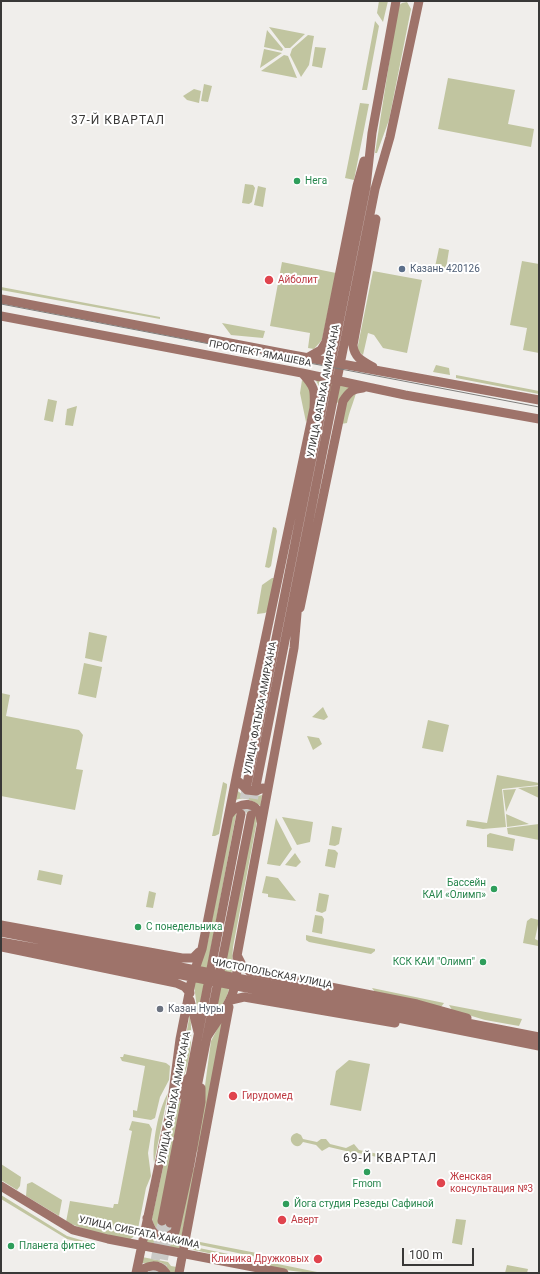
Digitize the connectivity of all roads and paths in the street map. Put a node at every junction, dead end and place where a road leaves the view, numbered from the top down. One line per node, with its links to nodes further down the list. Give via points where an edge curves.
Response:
1 (397, 3): 3 (main road, УЛИЦА ФАТЫХА АМИРХАНА)
2 (417, 4): 4 (main road, УЛИЦА ФАТЫХА АМИРХАНА)
3 (372, 133): 5 (main road, УЛИЦА ФАТЫХА АМИРХАНА); 8 (main road, via 357,186)
4 (390, 137): 5 (main road, УЛИЦА ФАТЫХА АМИРХАНА); 9 (main road)
5 (350, 293): 18 (main road, УЛИЦА ФАТЫХА АМИРХАНА)
6 (1, 299): 10 (main road, ПРОСПЕКТ ЯМАШЕВА)
7 (1, 316): 12 (main road, ПРОСПЕКТ ЯМАШЕВА)
8 (331, 321): 9 (main road, via 334,332 344,336 353,332); 10 (main road, via 324,347)
9 (356, 325): 11 (main road, via 354,352 358,358)
10 (307, 358): 11 (main road, ПРОСПЕКТ ЯМАШЕВА)
11 (377, 370): 14 (main road, ПРОСПЕКТ ЯМАШЕВА)
12 (302, 373): 13 (main road, ПРОСПЕКТ ЯМАШЕВА); 15 (main road, via 313,385)
13 (368, 388): 16 (main road, via 353,389 348,393); 17 (main road, ПРОСПЕКТ ЯМАШЕВА)
14 (539, 400)
15 (314, 408): 16 (main road, via 318,402 327,399 335,402); 22 (main road)
16 (340, 414): 21 (main road)
17 (539, 419)
18 (319, 446): 19 (main road, УЛИЦА ФАТЫХА АМИРХАНА); 20 (main road, УЛИЦА ФАТЫХА АМИРХАНА)
19 (299, 572): 20 (main road, УЛИЦА ФАТЫХА АМИРХАНА, via 252,785); 21 (main road)
20 (286, 590): 22 (main road)
21 (297, 620): 24 (main road, via 293,656)
22 (268, 630): 23 (main road)
23 (237, 773): 24 (main road, via 241,786 251,791 263,788); 26 (main road)
24 (269, 779): 27 (main road)
25 (246, 814): 44 (main road, УЛИЦА ФАТЫХА АМИРХАНА)
26 (228, 816): 27 (main road, via 233,809 248,804 256,808 261,815); 32 (main road)
27 (262, 823): 34 (main road)
28 (1, 925): 33 (main road)
29 (1, 932): 35 (main road, ЧИСТОПОЛЬСКАЯ УЛИЦА)
30 (1, 942): 35 (main road, ЧИСТОПОЛЬСКАЯ УЛИЦА)
31 (1, 947): 37 (main road)
32 (202, 950): 33 (main road, via 193,958); 39 (main road, via 195,966)
33 (158, 954): 37 (main road, via 163,958 166,970 160,977)
34 (237, 956): 36 (main road, via 246,970); 41 (main road, via 237,980)
35 (137, 963): 38 (main road, ЧИСТОПОЛЬСКАЯ УЛИЦА)
36 (269, 975): 40 (main road, via 262,979 259,985 259,992); 42 (main road, via 417,1004)
37 (154, 978): 39 (main road, via 185,987)
38 (288, 992): 42 (main road, ЧИСТОПОЛЬСКАЯ УЛИЦА); 43 (main road, ЧИСТОПОЛЬСКАЯ УЛИЦА)
39 (190, 996): 44 (main road); 48 (main road, via 180,1039)
40 (265, 1001): 41 (main road, via 241,997); 43 (main road, via 454,1033)
41 (230, 1002): 44 (main road); 49 (main road)
42 (503, 1030): 45 (main road, ЧИСТОПОЛЬСКАЯ УЛИЦА)
43 (467, 1031): 46 (main road, ЧИСТОПОЛЬСКАЯ УЛИЦА)
44 (203, 1036): 47 (main road, УЛИЦА ФАТЫХА АМИРХАНА)
45 (539, 1037)
46 (539, 1046)
47 (196, 1070): 48 (main road); 50 (main road, via 201,1102); 54 (main road, УЛИЦА ФАТЫХА АМИРХАНА)
48 (171, 1108): 53 (main road)
49 (203, 1153): 50 (main road); 56 (main road)
50 (190, 1164): 53 (main road, via 178,1224 173,1235 162,1238 155,1235)
51 (1, 1186): 55 (main road, УЛИЦА СИБГАТА ХАКИМА, via 73,1230)
52 (1, 1192): 55 (main road, УЛИЦА СИБГАТА ХАКИМА, via 72,1235 97,1242)
53 (147, 1216): 55 (main road)
54 (166, 1222)
55 (140, 1247): 56 (main road, УЛИЦА СИБГАТА ХАКИМА); 57 (main road)
56 (183, 1256): 60 (main road); 61 (main road, УЛИЦА СИБГАТА ХАКИМА); 62 (main road, УЛИЦА СИБГАТА ХАКИМА)
57 (136, 1273)
58 (139, 1273): 59 (main road, via 153,1266 160,1267)
59 (166, 1273)
60 (179, 1273)
61 (258, 1273)
62 (284, 1273)

